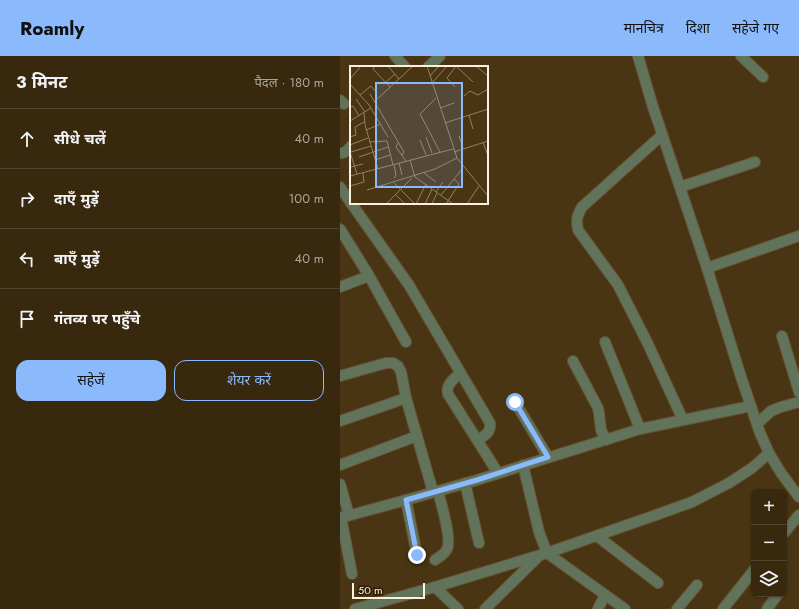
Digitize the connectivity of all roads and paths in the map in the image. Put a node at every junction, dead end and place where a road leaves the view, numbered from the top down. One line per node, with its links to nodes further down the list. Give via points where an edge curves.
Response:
1 (395, 56): 5 (street)
2 (440, 56): 6 (street)
3 (741, 56): 7 (street)
4 (640, 57): 8 (street)
5 (403, 66)
6 (429, 66)
7 (763, 77)
8 (662, 135): 13 (street); 32 (street, via 582,207 576,222 578,230 618,285)
9 (350, 147): 10 (street, via 343,154)
10 (340, 153)
11 (755, 162): 13 (street)
12 (340, 187): 14 (street)
13 (680, 187): 18 (street)
14 (350, 202)
15 (352, 204): 25 (street, via 409,285)
16 (340, 229): 19 (street)
17 (799, 236): 18 (street)
18 (707, 268): 31 (street)
19 (370, 276): 20 (street); 22 (street)
20 (340, 287)
21 (782, 336): 27 (street)
22 (406, 342)
23 (605, 342): 35 (street)
24 (573, 361): 38 (street, via 598,408 601,430)
25 (460, 373): 37 (street, via 490,423 489,431); 37 (street, via 448,386 448,394)
26 (340, 376): 28 (street, via 393,363 401,372)
27 (799, 392)
28 (406, 398): 33 (street); 36 (street)
29 (515, 402): 40 (street)
30 (799, 402): 34 (street, via 771,411)
31 (751, 406): 32 (street); 34 (street)
32 (683, 420): 35 (street)
33 (340, 421)
34 (757, 424): 39 (street)
35 (640, 429): 38 (street)
36 (417, 436): 41 (street); 46 (street)
37 (478, 440): 43 (street)
38 (606, 440): 40 (street)
39 (769, 453): 47 (street); 52 (street, via 729,483 692,502)
40 (548, 457): 42 (street)
41 (340, 465)
42 (523, 465): 43 (street); 55 (street)
43 (498, 473): 44 (street)
44 (465, 483): 46 (street); 53 (street)
45 (340, 484): 50 (street)
46 (436, 491): 48 (street); 56 (street, via 444,514 448,545 447,550)
47 (799, 497)
48 (406, 500): 50 (street); 54 (street)
49 (799, 515): 51 (street)
50 (343, 517): 57 (street)
51 (787, 529)
52 (597, 536): 55 (street); 59 (street)
53 (479, 543)
54 (417, 555)
55 (543, 555): 61 (street); 62 (street); 66 (street)
56 (435, 560)
57 (352, 574)
58 (751, 574): 70 (street)
59 (658, 583)
60 (697, 585): 69 (street)
61 (434, 587): 64 (street); 65 (street)
62 (605, 596): 67 (street); 68 (street)
63 (776, 597): 71 (street)
64 (355, 609)
65 (458, 609)
66 (485, 609)
67 (598, 609)
68 (624, 609)
69 (677, 609)
70 (723, 609)
71 (767, 609)

